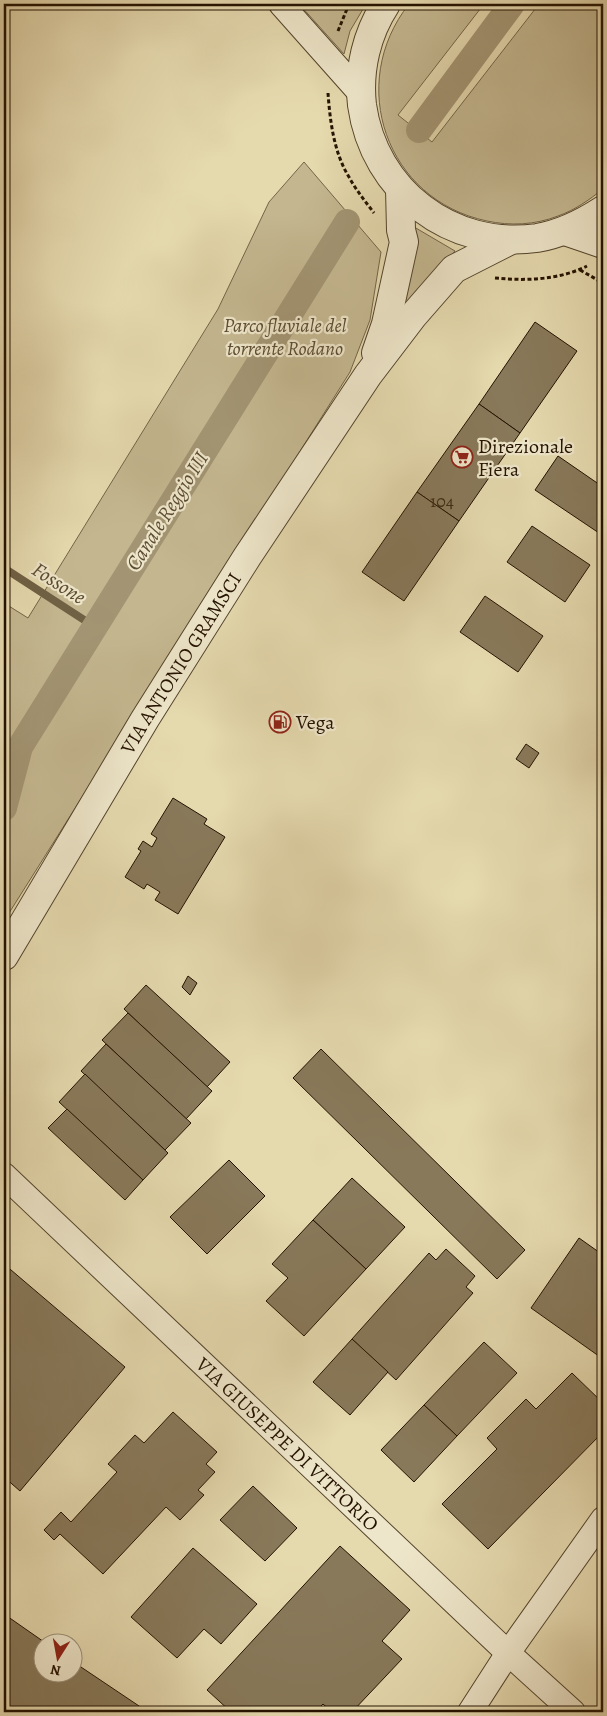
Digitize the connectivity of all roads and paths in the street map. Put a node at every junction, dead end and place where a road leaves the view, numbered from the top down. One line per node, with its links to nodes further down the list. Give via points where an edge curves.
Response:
1 (282, 4): 3 (street)
2 (386, 4): 3 (street, VIA ANTONIO GRAMSCI, via 371,31 365,52)
3 (361, 94): 4 (street, VIA ANTONIO GRAMSCI, via 364,120 372,145)
4 (400, 189): 7 (street, VIA ANTONIO GRAMSCI, via 418,206 462,231); 11 (street, VIA ANTONIO GRAMSCI, via 404,242 386,324)
5 (603, 210): 6 (street, VIA ANTONIO GRAMSCI)
6 (565, 231): 7 (street, VIA ANTONIO GRAMSCI, via 539,238); 8 (street)
7 (511, 240): 11 (street, VIA ANTONIO GRAMSCI, via 454,269)
8 (603, 244)
9 (493, 278): 10 (path, via 517,280 580,270)
10 (603, 283)
11 (368, 375): 12 (street, VIA ANTONIO GRAMSCI, via 242,565)
12 (4, 956)
13 (4, 1176): 15 (street, VIA GIUSEPPE DI VITTORIO)
14 (603, 1519): 15 (street)
15 (508, 1653): 16 (street); 17 (street, VIA GIUSEPPE DI VITTORIO)
16 (470, 1712)
17 (573, 1712)

